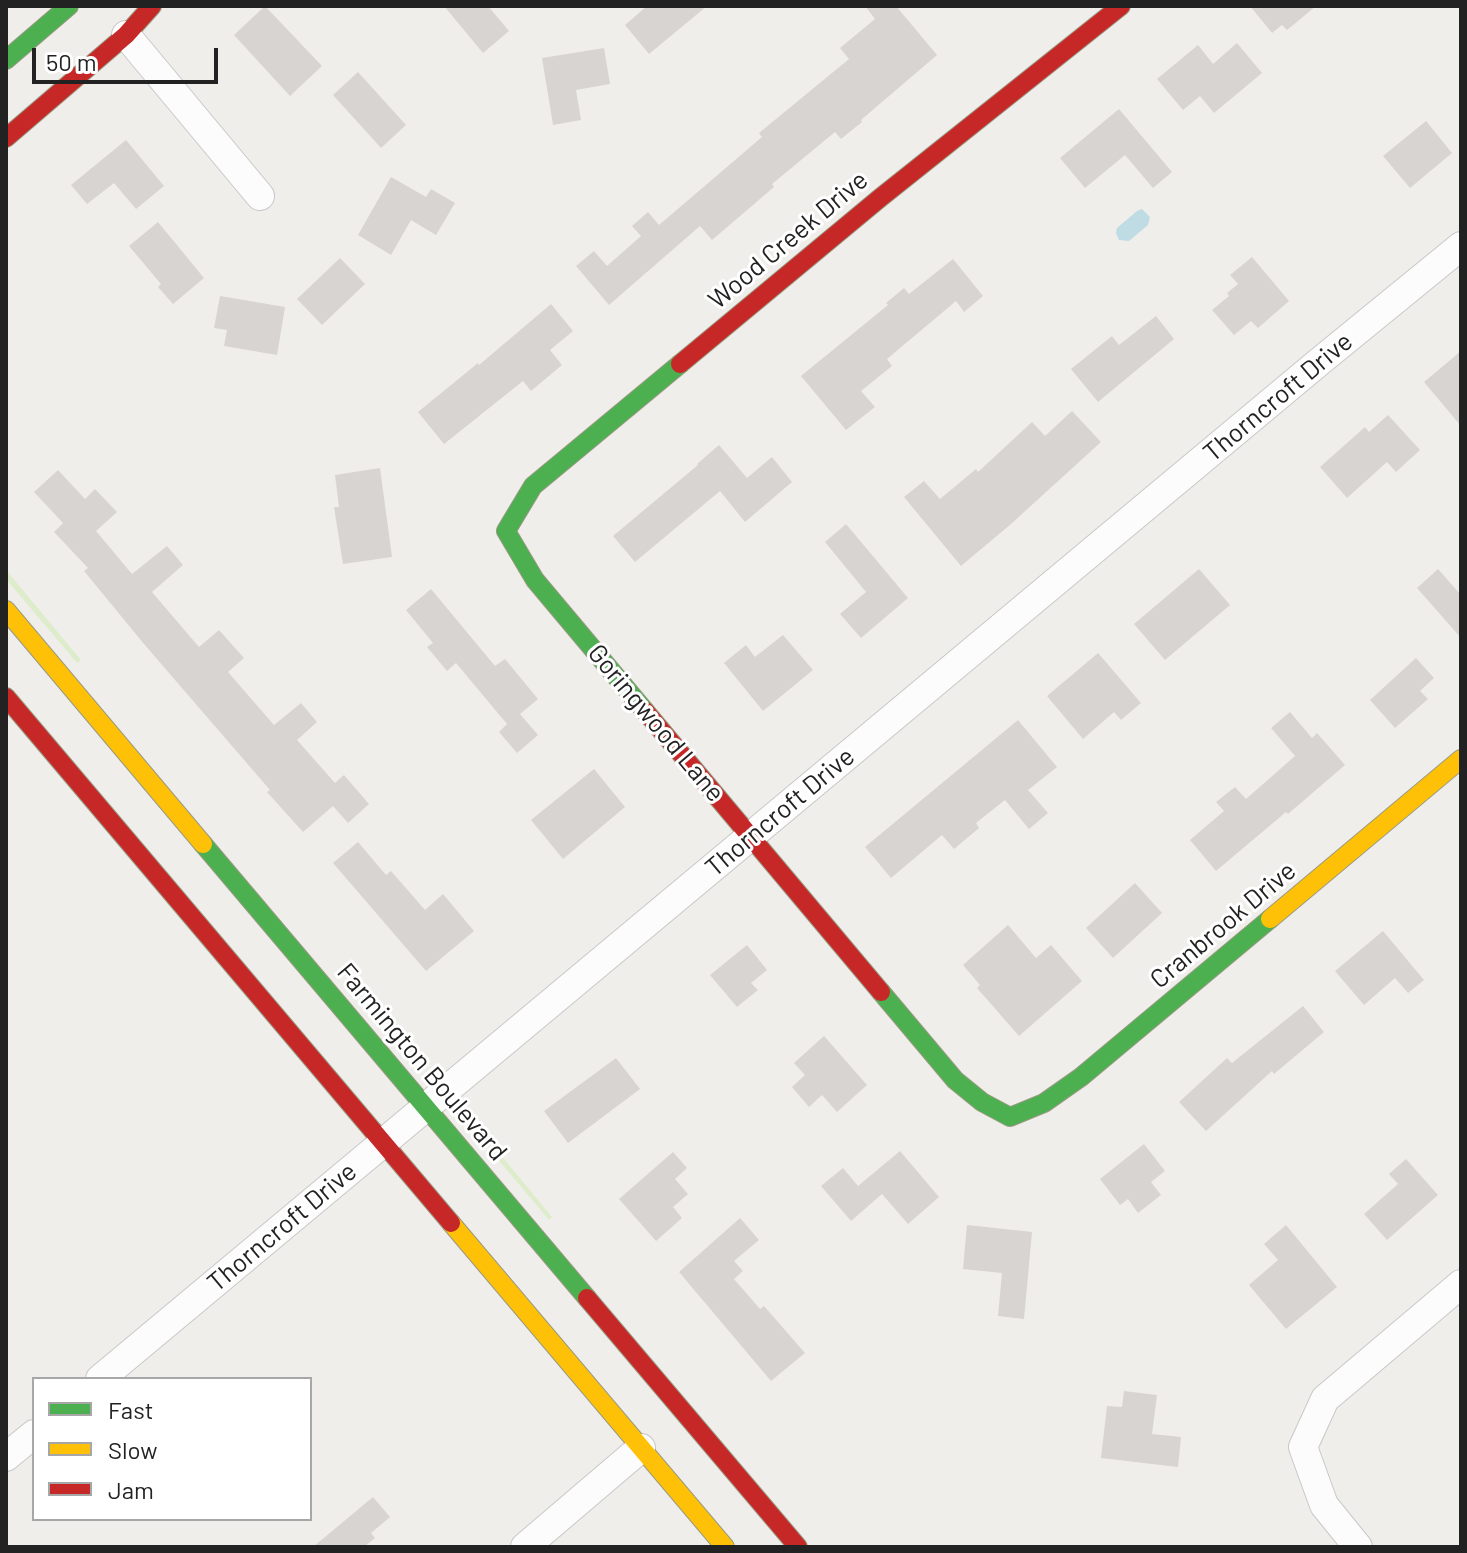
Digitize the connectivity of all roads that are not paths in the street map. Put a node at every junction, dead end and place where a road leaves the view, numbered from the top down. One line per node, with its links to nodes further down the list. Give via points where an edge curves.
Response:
1 (69, 6): 5 (street)
2 (152, 6): 4 (street)
3 (1121, 6): 9 (street, Wood Creek Drive, via 533,486)
4 (126, 35): 6 (street); 7 (street)
5 (6, 60)
6 (6, 138)
7 (260, 196)
8 (1461, 246): 13 (street, Thorncroft Drive)
9 (506, 531): 13 (street, Goringwood Lane, via 535,580)
10 (6, 610): 14 (street, Farmington Boulevard)
11 (6, 697): 16 (street)
12 (1461, 759): 15 (street, Cranbrook Drive, via 1081,1077 1044,1103)
13 (751, 836): 14 (street, Thorncroft Drive); 15 (street, Goringwood Lane, via 955,1080)
14 (426, 1107): 16 (street, Thorncroft Drive); 24 (street, Farmington Boulevard, via 678,1416)
15 (1010, 1117)
16 (383, 1143): 18 (street, Thorncroft Drive); 20 (street)
17 (1461, 1284): 25 (street, via 1325,1399 1303,1447 1324,1505)
18 (102, 1377)
19 (32, 1436): 21 (street)
20 (646, 1444): 22 (street); 23 (street)
21 (6, 1457)
22 (525, 1547)
23 (725, 1547)
24 (798, 1547)
25 (1358, 1547)

